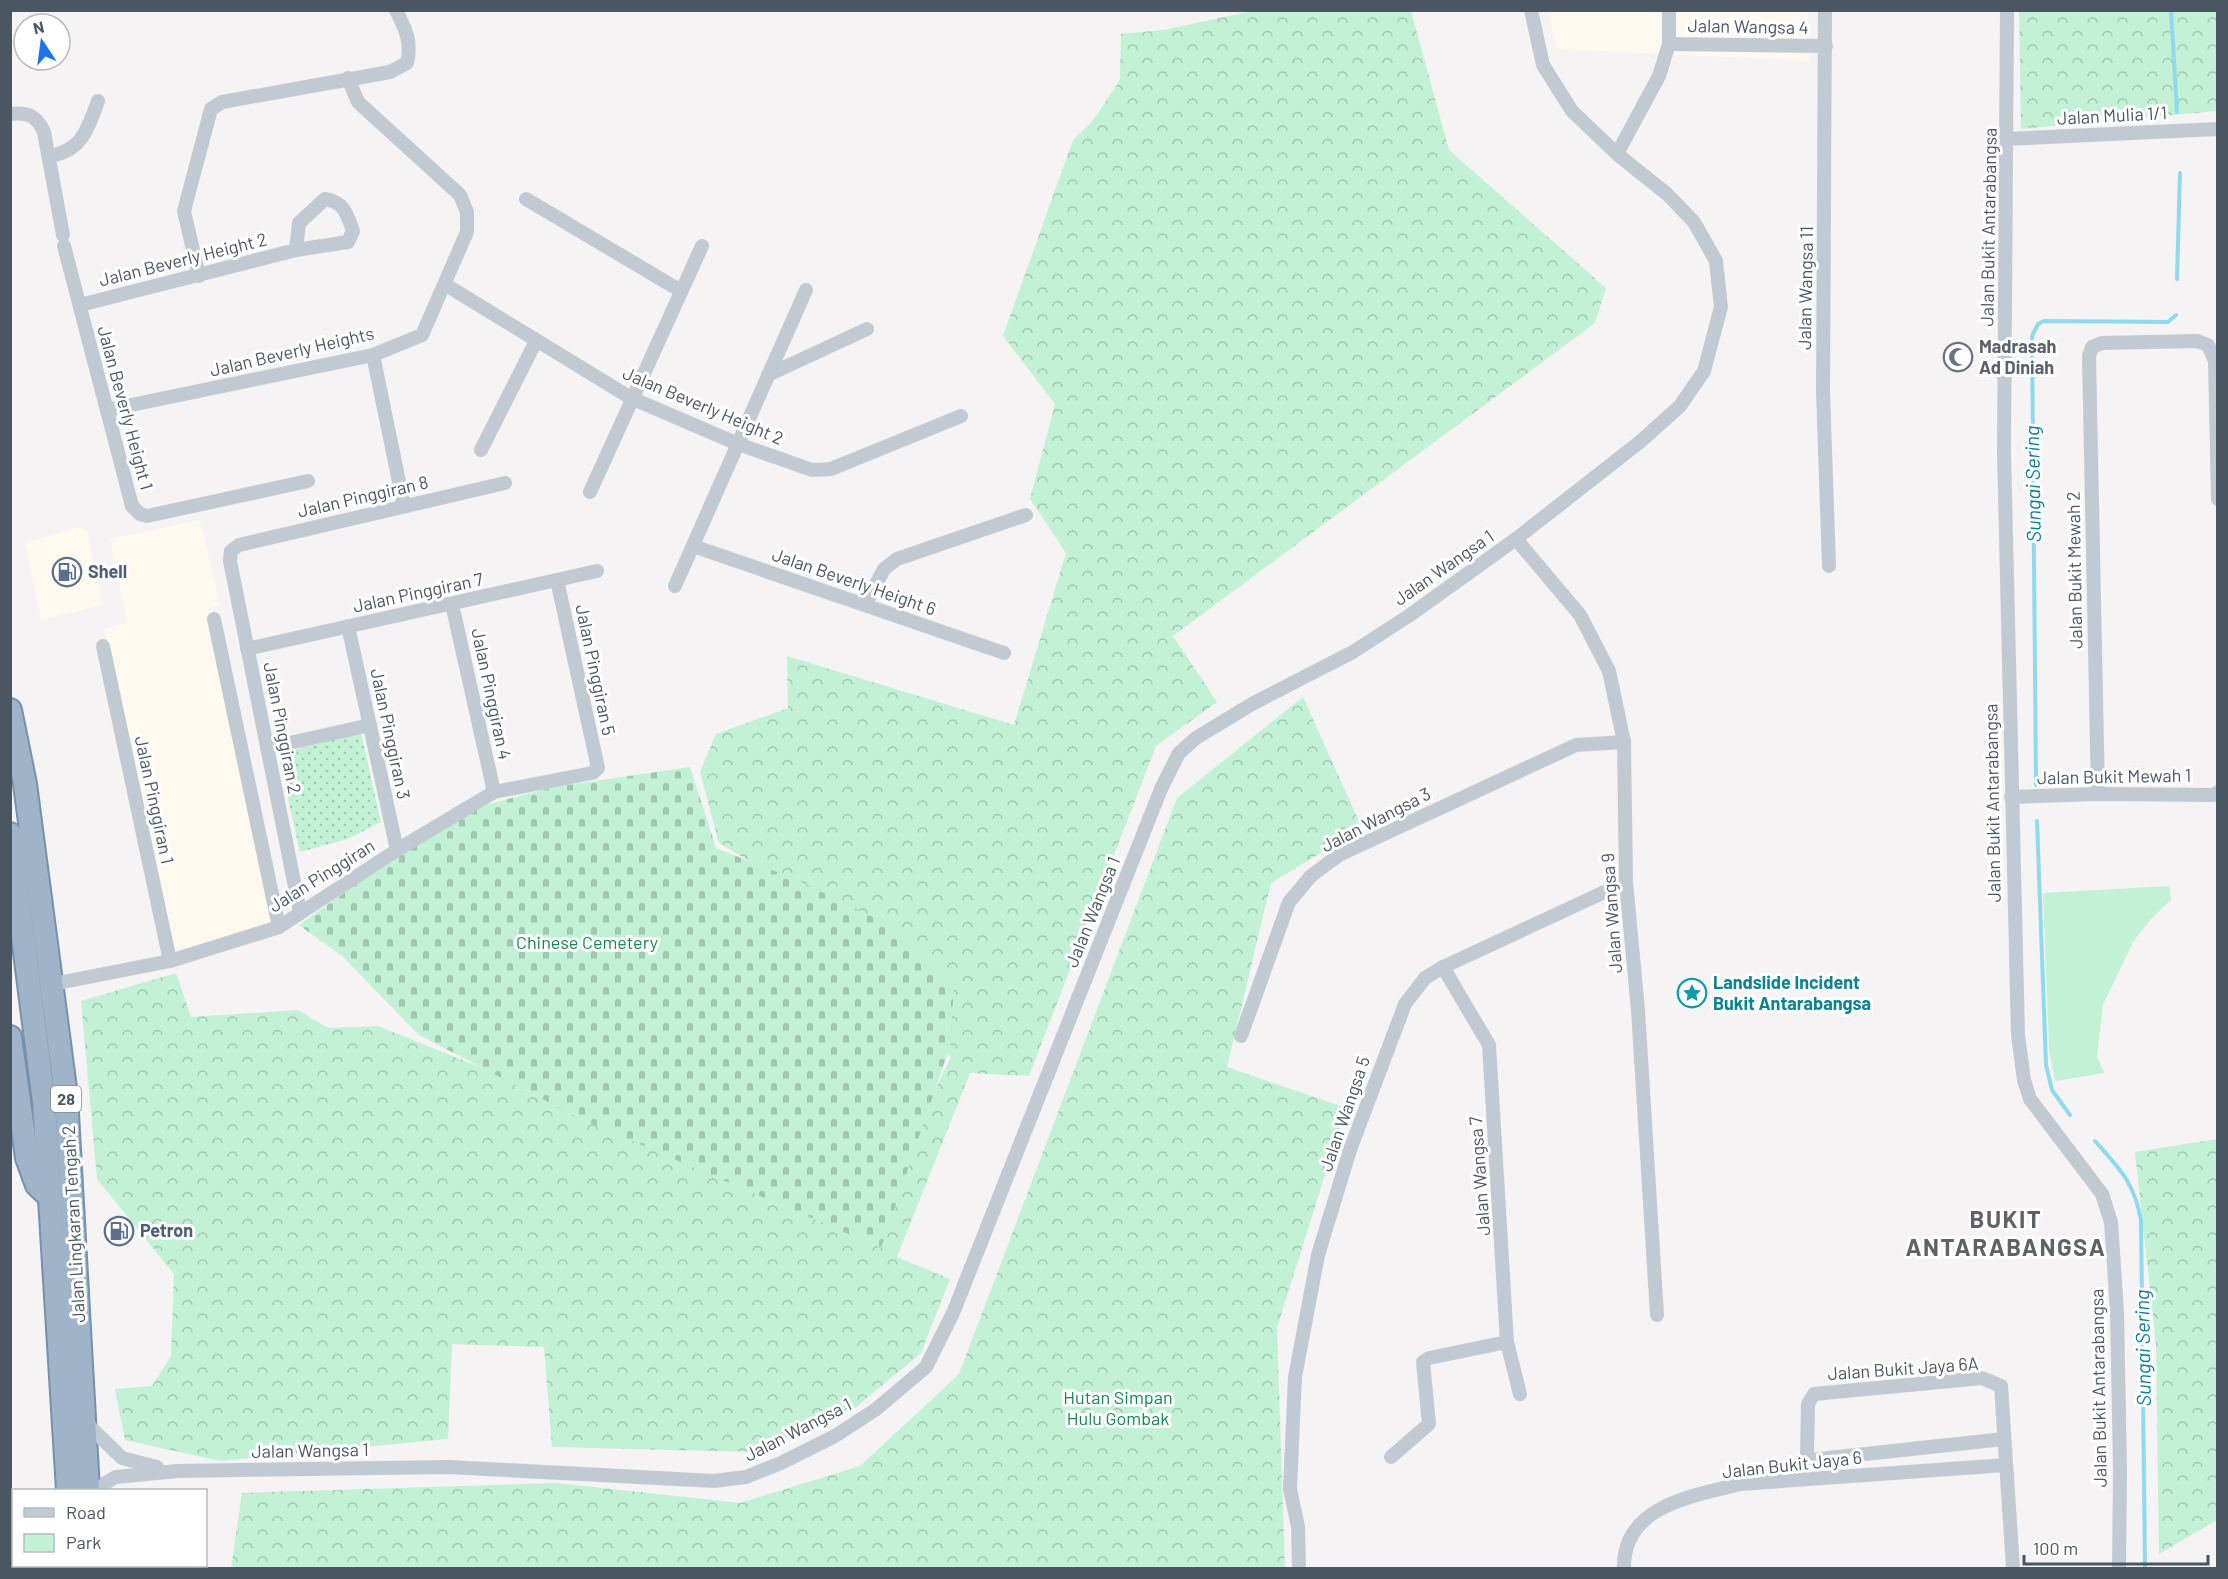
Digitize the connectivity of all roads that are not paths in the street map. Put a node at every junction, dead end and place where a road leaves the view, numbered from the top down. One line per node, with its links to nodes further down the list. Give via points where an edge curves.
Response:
1 (396, 10): 8 (street, via 411,47 407,63 390,72)
2 (1531, 10): 13 (street, Jalan Wangsa 1, via 1543,65 1557,90 1572,111)
3 (1669, 10): 6 (street)
4 (1825, 10): 7 (street, Jalan Wangsa 11)
5 (2007, 10): 12 (street, Jalan Bukit Antarabangsa)
6 (1669, 44): 7 (street, Jalan Wangsa 4); 13 (street, via 1659,76)
7 (1826, 46): 41 (street, Jalan Wangsa 11, via 1823,391)
8 (348, 78): 18 (street, via 222,102 211,109 184,211); 19 (street, Jalan Beverly Heights, via 358,102 460,195 467,212 467,232)
9 (98, 101): 14 (street, via 80,142 64,153)
10 (10, 114): 14 (street, Jalan Beverly Height 1, via 29,114 39,121)
11 (2217, 129): 12 (street, Jalan Mulia 1/1)
12 (2008, 139): 60 (street, Jalan Bukit Antarabangsa, via 2004,453)
13 (1617, 154): 38 (street, Jalan Wangsa 1, via 1667,194 1694,222 1716,261 1721,307 1704,371 1680,406)
14 (49, 156): 22 (street, Jalan Beverly Height 1)
15 (526, 199): 21 (street)
16 (702, 246): 21 (street)
17 (296, 250): 17 (street, Jalan Beverly Height 2, via 348,242 353,231 345,208 325,199 300,223); 18 (street, Jalan Beverly Height 2)
18 (200, 276): 22 (street, Jalan Beverly Height 2)
19 (446, 285): 24 (street, Jalan Beverly Height 2); 25 (street, Jalan Beverly Heights, via 422,334)
20 (806, 290): 26 (street)
21 (681, 291): 27 (street)
22 (80, 305): 28 (street, Jalan Beverly Height 1)
23 (867, 329): 26 (street)
24 (536, 341): 27 (street, Jalan Beverly Height 2); 31 (street)
25 (373, 355): 28 (street, Jalan Beverly Heights); 36 (street)
26 (768, 375): 30 (street)
27 (631, 398): 30 (street, Jalan Beverly Height 2); 34 (street)
28 (107, 410): 32 (street, Jalan Beverly Height 1, via 132,506 140,514 147,516)
29 (961, 416): 30 (street, Jalan Beverly Height 2, via 831,469 812,470)
30 (738, 444): 39 (street)
31 (481, 450)
32 (308, 481)
33 (505, 483): 36 (street, Jalan Pinggiran 8)
34 (590, 492)
35 (2217, 499): 59 (street, Jalan Bukit Mewah 2, via 2215,361 2208,345 2197,341 2102,342 2092,347 2089,356)
36 (404, 506): 40 (street, Jalan Pinggiran 8, via 239,545)
37 (1026, 515): 46 (street, via 897,559 884,569)
38 (1516, 539): 54 (street, Jalan Wangsa 9, via 1585,625 1609,671); 79 (street, Jalan Wangsa 1, via 1353,652 1218,723 1179,753 1161,789 953,1313 926,1367 875,1410 835,1436 781,1463 746,1477 714,1481 449,1467)
39 (693, 546): 44 (street); 46 (street, Jalan Beverly Height 6)
40 (231, 551): 50 (street, Jalan Pinggiran 2)
41 (1829, 566)
42 (597, 572): 43 (street, Jalan Pinggiran 7)
43 (556, 580): 45 (street, Jalan Pinggiran 7); 56 (street, Jalan Pinggiran 5)
44 (675, 586)
45 (452, 603): 48 (street, Jalan Pinggiran 7); 57 (street, Jalan Pinggiran 4)
46 (866, 605): 51 (street, Jalan Beverly Height 6)
47 (214, 619): 65 (street)
48 (348, 626): 50 (street, Jalan Pinggiran 7); 53 (street, Jalan Pinggiran 3)
49 (104, 646): 66 (street, Jalan Pinggiran 1)
50 (247, 649): 55 (street, Jalan Pinggiran 2)
51 (1004, 653)
52 (10, 710): 68 (highway, Jalan Lingkaran Tengah 2 / 28, via 25,784)
53 (370, 725): 55 (street); 62 (street, Jalan Pinggiran 3)
54 (1624, 742): 63 (street, Jalan Wangsa 9); 69 (street, Jalan Wangsa 3, via 1576,745 1338,855 1311,876 1289,902)
55 (267, 748): 64 (street, Jalan Pinggiran 2)
56 (598, 768): 57 (street, Jalan Pinggiran, via 592,773)
57 (494, 792): 62 (street, Jalan Pinggiran)
58 (2217, 792): 59 (street, Jalan Bukit Mewah 1)
59 (2098, 794): 60 (street, Jalan Bukit Mewah 1)
60 (2011, 797): 86 (street, Jalan Bukit Antarabangsa, via 2015,979 2024,1080 2030,1099 2102,1194 2111,1222 2117,1311)
61 (10, 834): 71 (highway, Jalan Lingkaran Tengah 2 / 28, via 42,1079)
62 (398, 850): 64 (street, Jalan Pinggiran)
63 (1626, 882): 67 (street, Jalan Wangsa 5); 72 (street, Jalan Wangsa 9)
64 (300, 912): 65 (street, Jalan Pinggiran)
65 (279, 927): 66 (street, Jalan Pinggiran)
66 (170, 961): 68 (street, Jalan Pinggiran)
67 (1443, 967): 73 (street, Jalan Wangsa 7, via 1489,1045); 83 (street, Jalan Wangsa 5, via 1425,978 1405,1004 1350,1150 1318,1255 1295,1377 1290,1489 1298,1527)
68 (53, 984): 75 (highway, Jalan Lingkaran Tengah 2 / 28, via 74,1199)
69 (1241, 1036)
70 (10, 1037): 71 (highway, via 27,1158 37,1185)
71 (52, 1199): 80 (highway, Jalan Lingkaran Tengah 2 / 28)
72 (1658, 1316)
73 (1508, 1342): 74 (street, Jalan Wangsa 7); 77 (street, via 1423,1362 1429,1424)
74 (1520, 1394)
75 (85, 1422): 79 (street, Jalan Wangsa 1, via 122,1458); 81 (highway, Jalan Lingkaran Tengah 2 / 28)
76 (2004, 1439): 76 (street, Jalan Bukit Jaya 6A, via 1810,1460 1809,1398 1814,1394 1982,1378 2001,1386); 78 (street)
77 (1391, 1456)
78 (2006, 1465): 84 (street, Jalan Bukit Jaya 6, via 1741,1484 1704,1493 1646,1516 1634,1529 1624,1553); 85 (street)
79 (177, 1471): 82 (street, Jalan Wangsa 1, via 116,1477)
80 (68, 1489)
81 (88, 1489)
82 (101, 1489)
83 (1299, 1569)
84 (1624, 1569)
85 (2013, 1569)
86 (2119, 1569)

